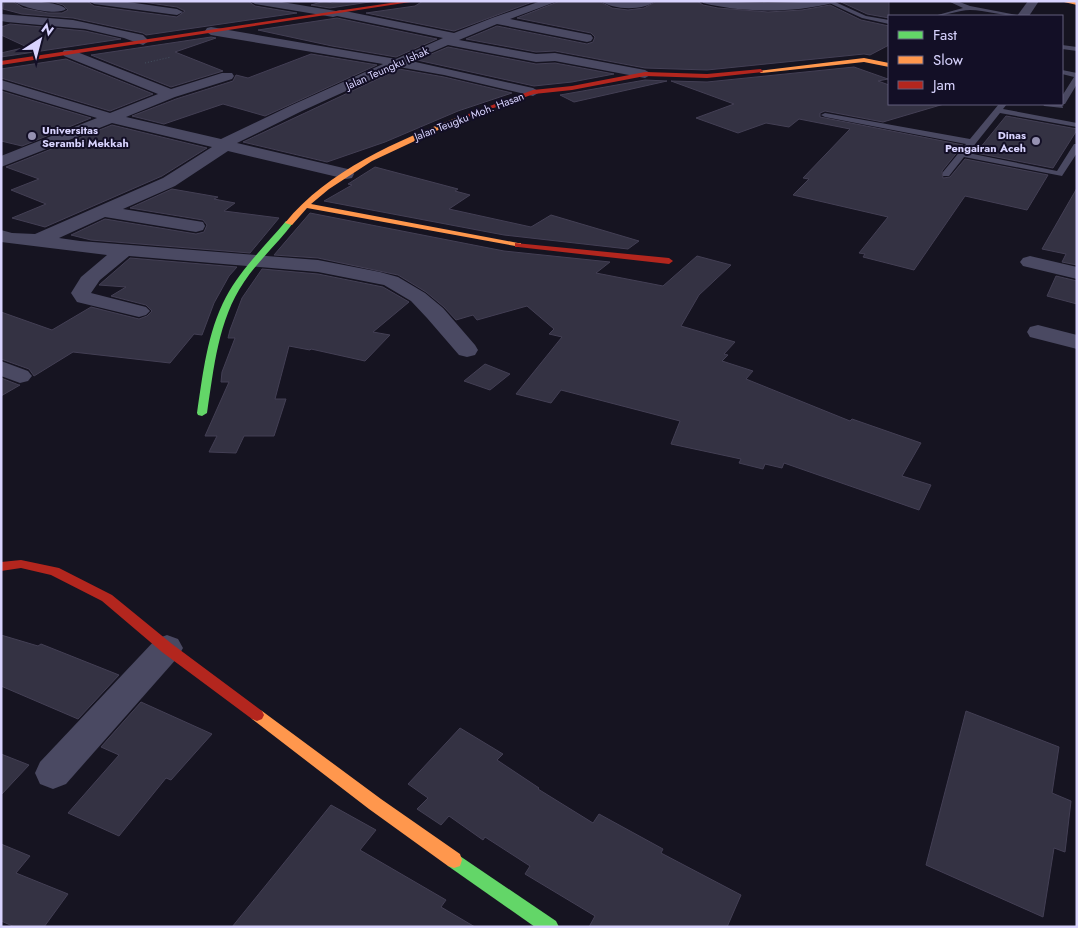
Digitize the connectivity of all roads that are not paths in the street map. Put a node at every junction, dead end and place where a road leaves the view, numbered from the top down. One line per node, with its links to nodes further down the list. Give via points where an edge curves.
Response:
1 (19, 1): 24 (street, via 69,10)
2 (256, 1): 17 (street)
3 (415, 1): 17 (street)
4 (553, 1): 23 (street, Jalan Teungku Ishak)
5 (606, 1): 6 (street, via 634,6)
6 (650, 1)
7 (707, 1): 8 (street, via 738,6)
8 (828, 1): 25 (lane, via 864,17)
9 (951, 1): 15 (lane)
10 (1034, 1): 20 (street)
11 (1066, 1): 14 (street)
12 (1070, 1): 14 (street)
13 (90, 2): 16 (street)
14 (1077, 3)
15 (969, 8): 18 (lane); 19 (lane)
16 (177, 12)
17 (337, 13): 26 (street); 29 (street)
18 (941, 15)
19 (1014, 15)
20 (1022, 15)
21 (1, 17): 24 (street)
22 (226, 18): 26 (street)
23 (496, 20): 28 (street); 29 (street, Jalan Teungku Ishak)
24 (37, 21): 30 (street, via 110,31)
25 (888, 22)
26 (266, 23): 27 (street)
27 (211, 31): 30 (street); 35 (street)
28 (587, 38)
29 (451, 39): 35 (street, Jalan Teungku Ishak); 38 (street, via 536,58 555,57)
30 (143, 41): 33 (street)
31 (1063, 47): 32 (lane)
32 (1077, 49)
33 (68, 53): 34 (street); 43 (street)
34 (1, 63)
35 (401, 63): 42 (street); 52 (street, Jalan Teungku Ishak, via 297,108)
36 (888, 64): 38 (street, Jalan Teugku Moh. Hasan, via 864,60 716,75)
37 (1063, 72): 40 (lane)
38 (645, 74): 42 (street, Jalan Teugku Moh. Hasan)
39 (227, 76): 43 (street)
40 (1077, 76): 44 (lane)
41 (1, 84): 48 (street)
42 (533, 92): 56 (street, Jalan Teugku Moh. Hasan, via 420,134)
43 (170, 94): 48 (street)
44 (1063, 100)
45 (1060, 105): 49 (lane)
46 (1000, 107): 49 (lane); 51 (lane)
47 (825, 116): 51 (lane)
48 (111, 118): 52 (street); 55 (street)
49 (1051, 120): 50 (lane)
50 (1077, 124)
51 (971, 142): 54 (lane)
52 (224, 145): 56 (street); 59 (street, Jalan Teungku Ishak, via 175,178)
53 (1077, 146): 54 (lane, via 1059,174)
54 (962, 154): 57 (lane)
55 (1, 162)
56 (346, 174): 58 (street, Jalan Teugku Moh. Hasan)
57 (946, 174)
58 (304, 205): 64 (street, Jalan Teugku Moh. Hasan); 65 (street, via 504,243)
59 (101, 210): 60 (street); 62 (street, Jalan Teungku Ishak)
60 (196, 226)
61 (4, 239): 62 (street)
62 (38, 240): 63 (street)
63 (124, 251): 64 (street); 68 (street, via 82,287 81,293 84,298)
64 (255, 260): 71 (street, via 318,266 391,281 418,297); 72 (street, Jalan Teugku Moh. Hasan, via 227,304 217,331)
65 (669, 261)
66 (1030, 262): 67 (street)
67 (1077, 273)
68 (139, 311)
69 (1038, 332): 70 (street)
70 (1077, 342)
71 (467, 350)
72 (202, 413)
73 (1, 567): 74 (street, via 21,564 54,571 107,598)
74 (167, 648): 75 (street); 76 (street, via 375,804)
75 (53, 773)
76 (550, 927)

